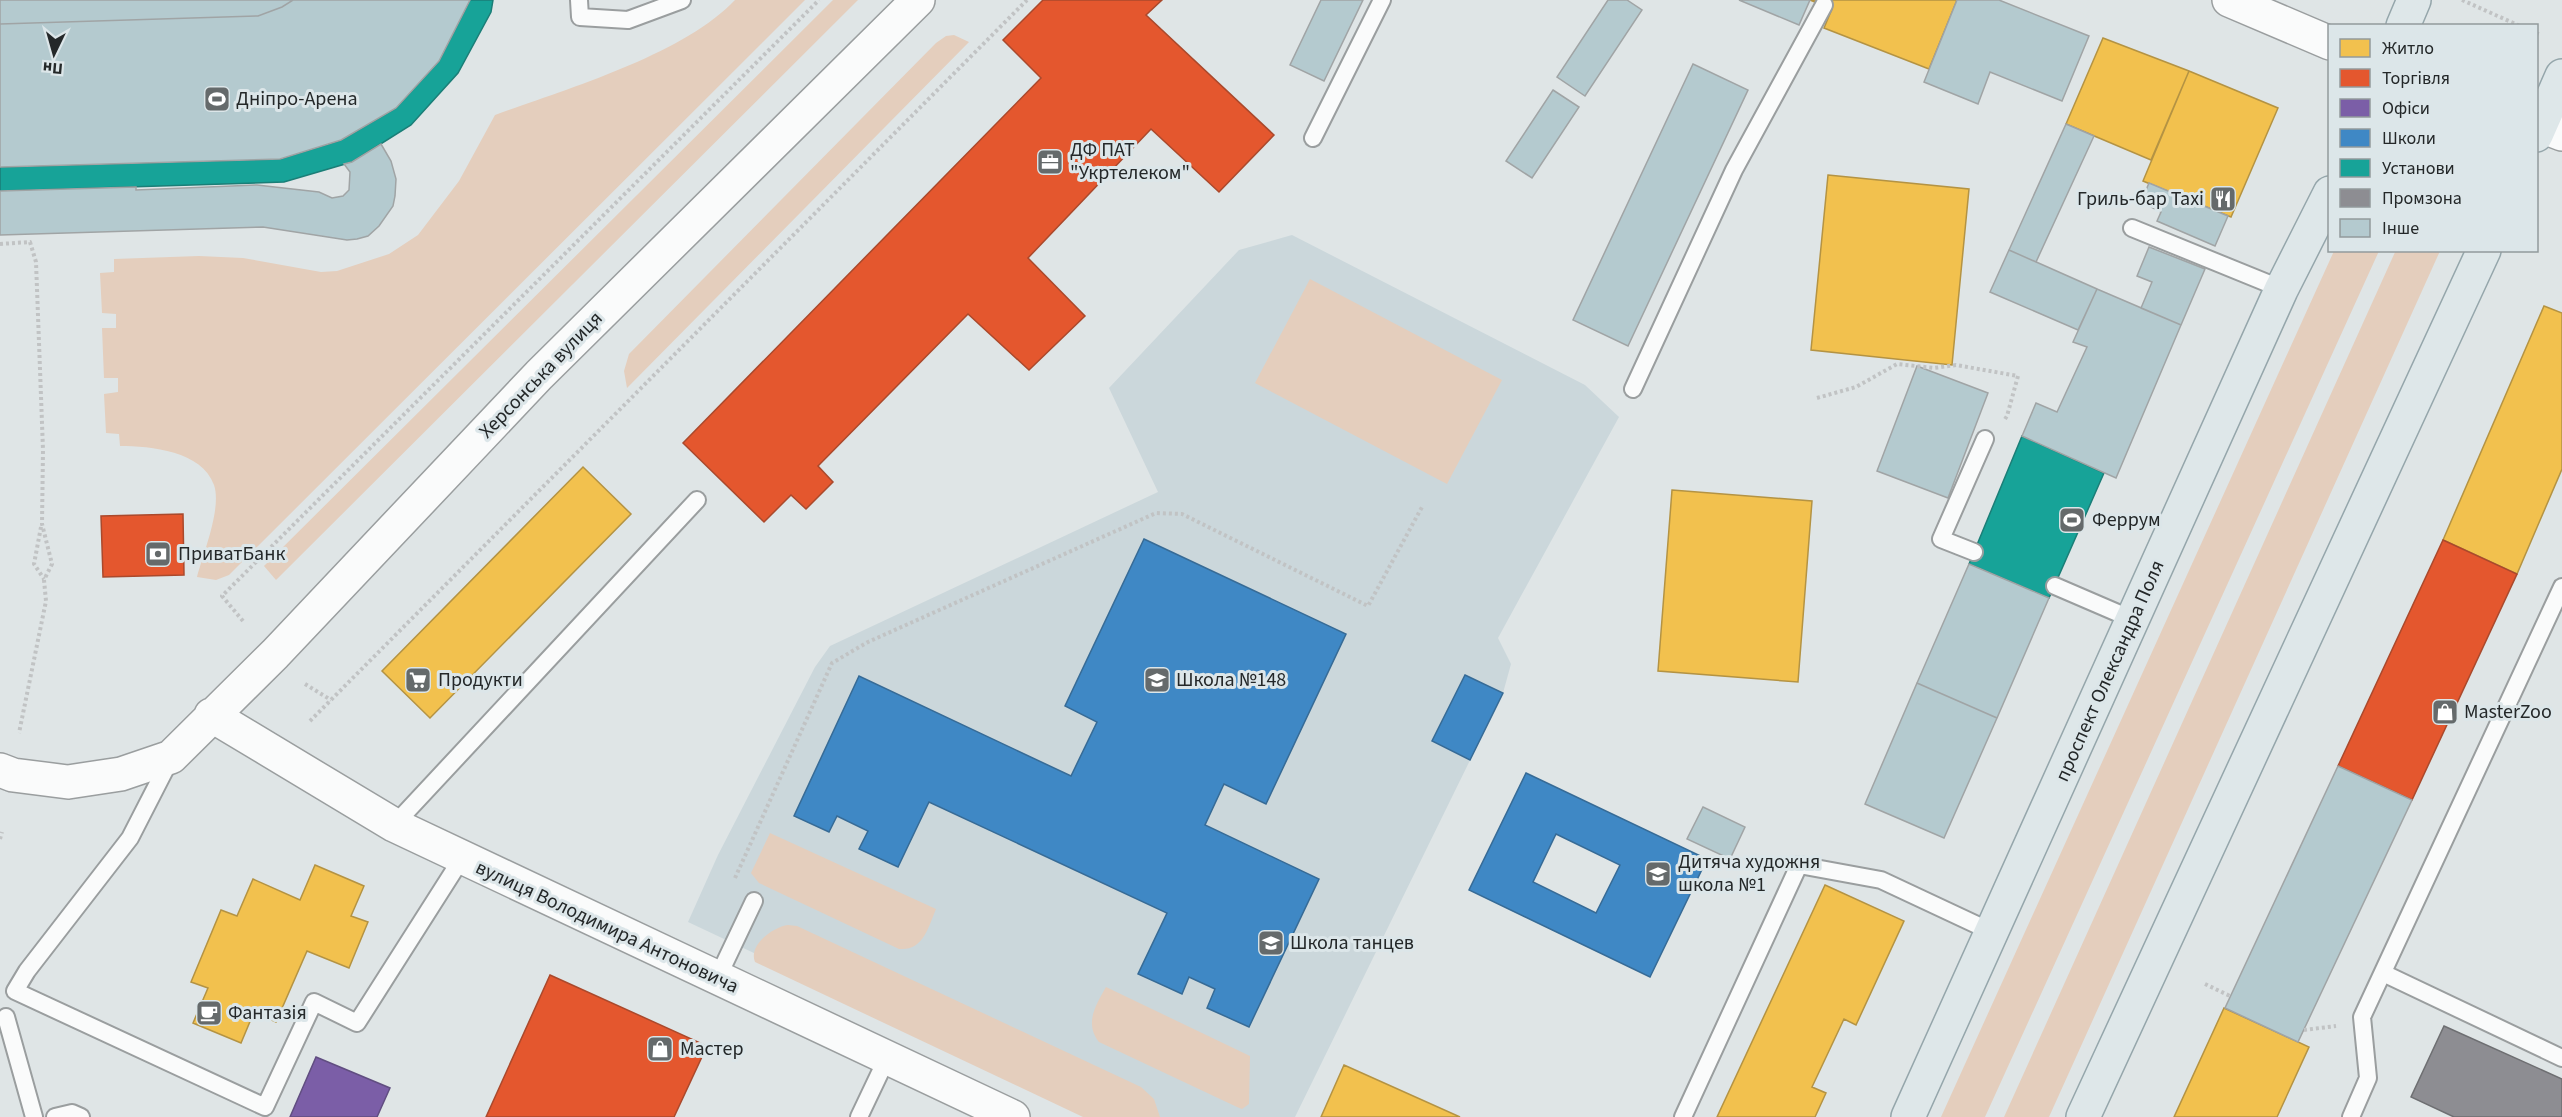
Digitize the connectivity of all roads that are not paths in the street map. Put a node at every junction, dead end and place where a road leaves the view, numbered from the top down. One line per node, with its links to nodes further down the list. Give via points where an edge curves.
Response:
1 (579, 0): 2 (lane, via 580,17 628,20)
2 (682, 0)
3 (918, 0): 24 (street, Херсонська вулиця, via 539,375 275,654)
4 (1382, 0): 12 (lane)
5 (2229, 0): 9 (street)
6 (2414, 0): 8 (main road)
7 (1824, 5): 17 (lane, via 1734,170)
8 (2404, 24)
9 (2328, 42)
10 (2562, 76): 11 (main road)
11 (2544, 130)
12 (1314, 138)
13 (2328, 197): 16 (main road, проспект Олександра Поля)
14 (2133, 228): 16 (lane)
15 (2483, 252): 44 (main road)
16 (2282, 288): 23 (main road, проспект Олександра Поля)
17 (1633, 389)
18 (1985, 439): 20 (lane, via 1941,538)
19 (697, 500): 27 (lane)
20 (1974, 552)
21 (2055, 586): 23 (lane)
22 (2562, 587): 31 (lane)
23 (2134, 620): 30 (main road, проспект Олександра Поля)
24 (211, 716): 25 (street, Херсонська вулиця); 27 (street, вулиця Володимира Антоновича)
25 (171, 757): 26 (street, via 121,774 68,782); 33 (lane, via 130,837)
26 (0, 770)
27 (394, 825): 28 (street, вулиця Володимира Антоновича)
28 (462, 858): 32 (street, вулиця Володимира Антоновича); 33 (lane, via 357,1023 314,1002 265,1107)
29 (754, 901): 32 (lane)
30 (1992, 932): 42 (lane, via 1881,880 1799,865); 43 (main road, проспект Олександра Поля)
31 (2383, 973): 36 (lane); 45 (lane, via 2362,1017 2368,1078)
32 (717, 979): 35 (street, вулиця Володимира Антоновича)
33 (8, 993): 34 (lane)
34 (3, 1024): 37 (lane)
35 (886, 1058): 40 (lane); 41 (street, вулиця Володимира Антоновича)
36 (2562, 1058)
37 (33, 1117)
38 (55, 1117): 39 (lane, via 72,1113)
39 (81, 1117)
40 (859, 1117)
41 (1013, 1117)
42 (1683, 1117)
43 (1908, 1117)
44 (2083, 1117)
45 (2351, 1117)

